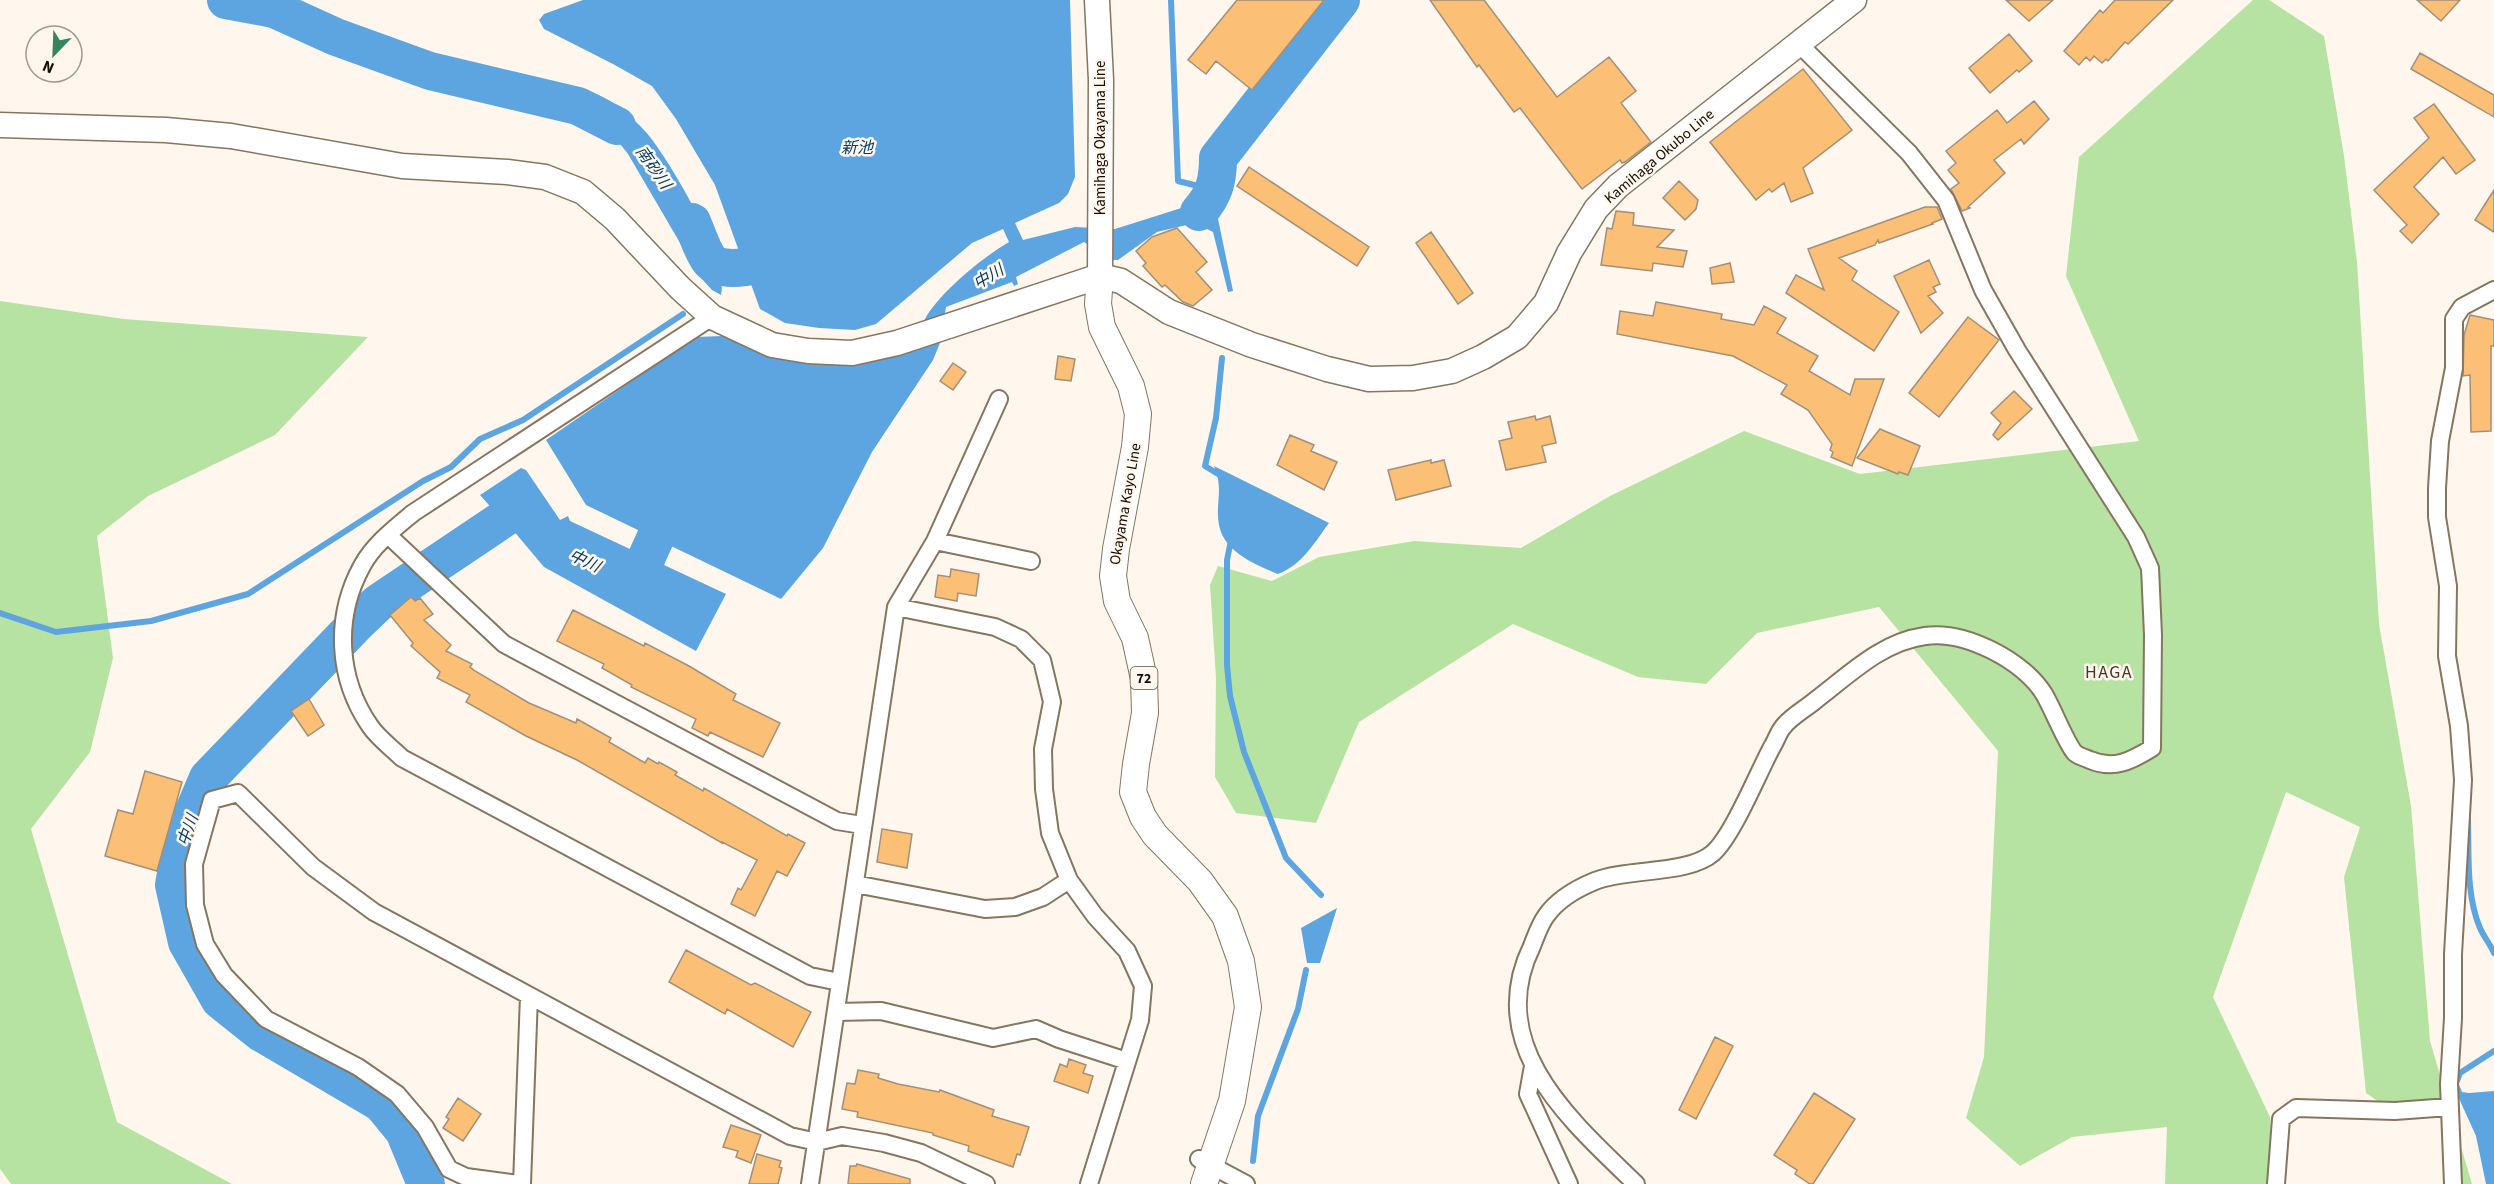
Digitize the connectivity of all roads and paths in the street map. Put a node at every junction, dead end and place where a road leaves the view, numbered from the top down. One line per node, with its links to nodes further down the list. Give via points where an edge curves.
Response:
1 (1097, 0): 5 (main road, Kamihaga Okayama Line, via 1101,80)
2 (1854, 0): 3 (main road, Kamihaga Okubo Line)
3 (1798, 44): 5 (main road, Kamihaga Okubo Line, via 1618,186 1596,208 1546,303 1517,337 1452,371 1413,378 1369,379 1327,369 1169,312); 20 (street, via 1909,153 1946,200 1983,290 2136,537 2150,568 2152,748 2132,761 2104,766 2076,754 2043,692 2023,668 1964,639 1928,635 1898,642 1875,653 1783,727 1729,831 1712,854 1685,866 1597,880 1569,895 1546,915 1517,991 1520,1033)
4 (0, 125): 7 (main road, via 231,136 402,166 544,177 583,192)
5 (1100, 270): 7 (main road, via 943,328 852,353 772,345); 23 (main road, Okayama Kayo Line / 72, via 1098,304 1102,327 1131,386 1138,414 1136,447 1113,576 1117,601 1135,638 1144,679 1145,713 1133,792 1155,835 1200,881 1225,916 1242,961 1248,1007 1240,1059)
6 (2494, 291): 21 (street, via 2462,308 2454,319 2454,368 2440,441 2437,488 2437,517 2448,586 2447,656 2463,780)
7 (712, 317): 9 (street, via 413,513)
8 (999, 399): 10 (street)
9 (388, 535): 13 (street, via 504,644 837,821); 16 (street, via 363,564 342,623 342,651 350,689 370,727 402,758 810,976)
10 (934, 541): 11 (street); 12 (street)
11 (1030, 561)
12 (896, 607): 13 (street); 14 (street, via 995,627 1022,639 1042,660 1052,702 1043,749 1044,789 1050,833)
13 (862, 825): 15 (street)
14 (1069, 880): 15 (street, via 1043,897 1014,907 985,909); 19 (street, via 1127,951 1143,986 1140,1020)
15 (855, 884): 16 (street)
16 (839, 982): 18 (street)
17 (529, 996): 22 (street, via 790,1136); 24 (street); 24 (street, via 374,912 313,867 238,793 212,800 194,864 195,905 205,944 224,975 267,1019 358,1067 397,1094 425,1127 450,1169 466,1177)
18 (837, 1012): 19 (street, via 880,1011 993,1038 1036,1029); 22 (street)
19 (1127, 1061): 27 (street)
20 (1533, 1066): 30 (street, via 1528,1094); 31 (street, via 1576,1125)
21 (2449, 1107): 32 (street, via 2395,1111 2296,1108 2281,1119); 33 (street)
22 (817, 1142): 25 (street); 26 (street, via 842,1136 884,1143 921,1153)
23 (1204, 1169): 28 (main road, Okayama Kayo Line / 72); 29 (street)
24 (520, 1184)
25 (810, 1184)
26 (986, 1184)
27 (1089, 1184)
28 (1188, 1184)
29 (1246, 1184)
30 (1569, 1184)
31 (1636, 1184)
32 (2277, 1184)
33 (2452, 1184)

